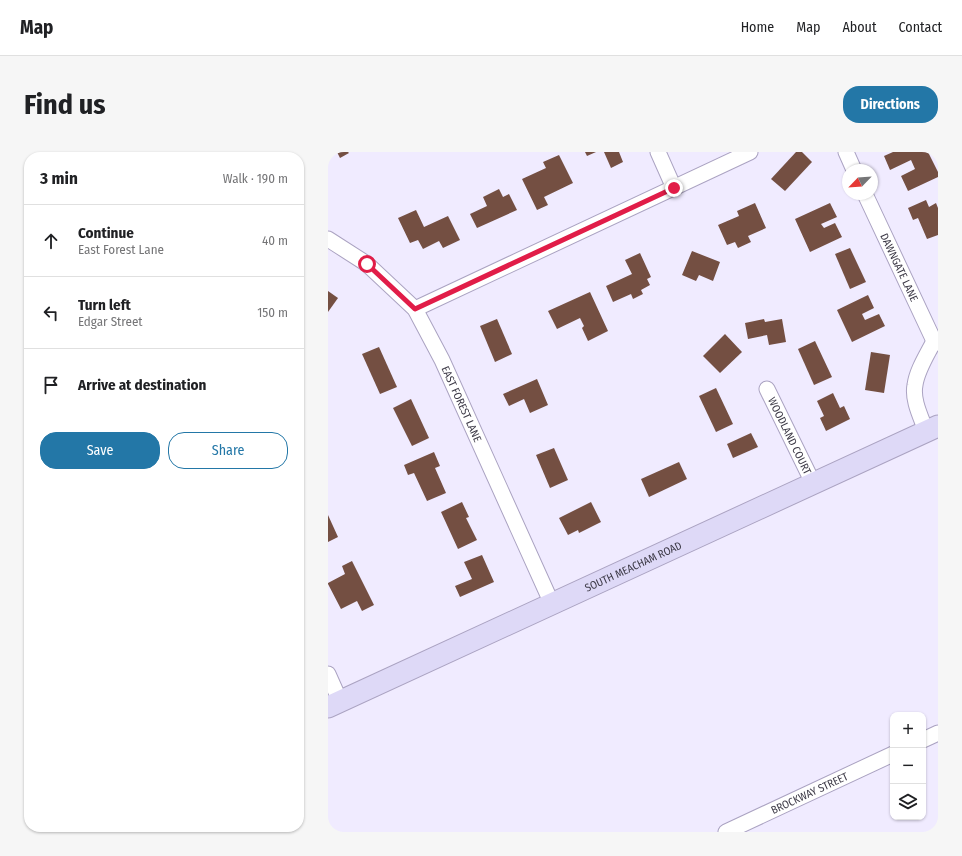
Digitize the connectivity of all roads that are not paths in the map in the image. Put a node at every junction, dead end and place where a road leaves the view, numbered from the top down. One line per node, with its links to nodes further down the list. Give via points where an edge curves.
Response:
1 (658, 152): 5 (street)
2 (750, 152): 5 (street)
3 (846, 152): 4 (street)
4 (851, 164)
5 (674, 188): 8 (street)
6 (868, 200): 9 (street, DAWNGATE LANE)
7 (328, 238): 8 (street, EAST FOREST LANE, via 367,264)
8 (415, 309): 13 (street, EAST FOREST LANE, via 442,360)
9 (936, 342): 11 (street, DAWNGATE LANE, via 920,367 914,386 916,403)
10 (768, 389): 12 (street, WOODLAND COURT)
11 (932, 429): 12 (main road, SOUTH MEACHAM ROAD)
12 (813, 483): 13 (main road, SOUTH MEACHAM ROAD)
13 (552, 604): 15 (main road, SOUTH MEACHAM ROAD)
14 (328, 674): 15 (street)
15 (334, 704)
16 (938, 733): 17 (street)
17 (926, 739)
18 (890, 755): 19 (street, BROCKWAY STREET)
19 (726, 832)

